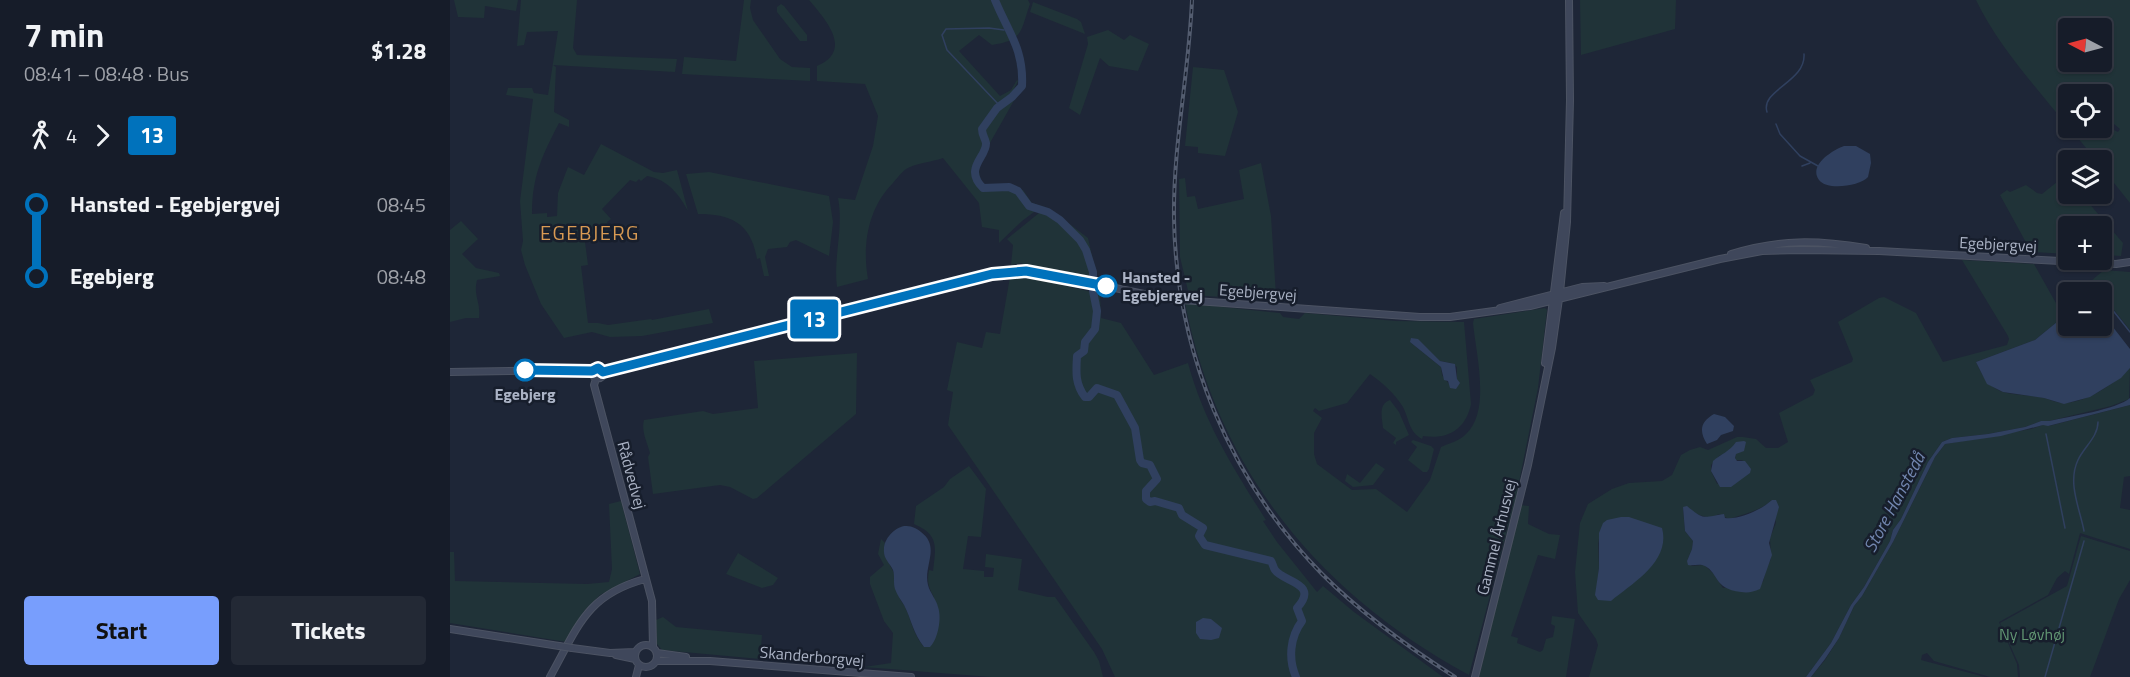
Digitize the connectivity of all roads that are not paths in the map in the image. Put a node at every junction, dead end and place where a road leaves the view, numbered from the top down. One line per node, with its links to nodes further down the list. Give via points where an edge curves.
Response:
1 (1569, 0): 7 (street, Gammel Århusvej, via 1567,222)
2 (1809, 242): 3 (street, via 1805,246); 4 (street, Egebjergvej); 5 (street, Egebjergvej, via 1759,247)
3 (1762, 251): 4 (street, Egebjergvej); 5 (street, Egebjergvej)
4 (1879, 251): 6 (street, Egebjergvej)
5 (1720, 259): 7 (street, Egebjergvej)
6 (2130, 264)
7 (1556, 297): 10 (street, Egebjergvej, via 1530,306 1420,318 1168,299 1026,271 992,274); 21 (street, Gammel Århusvej, via 1552,348 1528,465)
8 (592, 371): 9 (street); 10 (street, via 598,368); 11 (street)
9 (450, 372)
10 (603, 372): 11 (street)
11 (596, 378): 12 (street, Rådvedvej, via 594,385)
12 (645, 579): 14 (street, Rådvedvej, via 652,601); 18 (street, via 613,590 590,609)
13 (450, 628): 15 (street, bridge)
14 (653, 651): 15 (street, via 640,646); 17 (street, via 652,666); 20 (street, Skanderborgvej, via 710,661)
15 (635, 655): 16 (street)
16 (639, 665): 17 (street); 19 (street)
17 (647, 667): 19 (street)
18 (550, 677)
19 (638, 677)
20 (911, 677)
21 (1475, 677)

